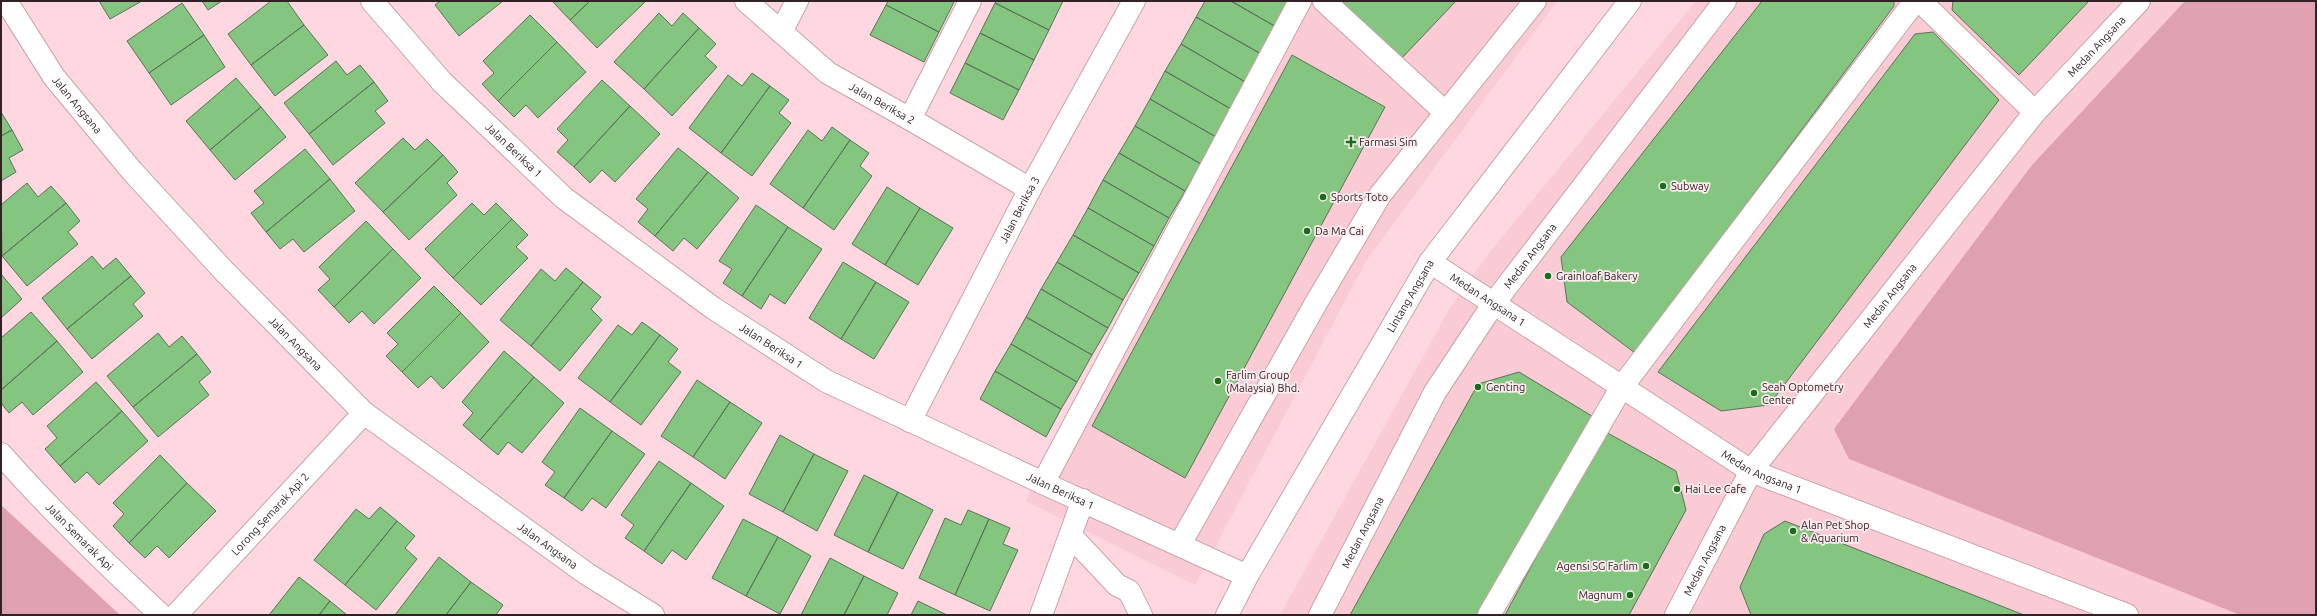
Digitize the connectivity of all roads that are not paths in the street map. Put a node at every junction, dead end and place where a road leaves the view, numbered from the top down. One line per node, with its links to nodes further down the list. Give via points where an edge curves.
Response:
1 (6, 1): 23 (street, Jalan Angsana, via 54,77 132,171 224,272)
2 (372, 1): 24 (street, Jalan Beriksa 1, via 442,82 564,198 712,308 826,381)
3 (746, 1): 15 (street, Jalan Beriksa 2)
4 (797, 1): 15 (street)
5 (970, 1): 18 (street)
6 (1134, 1): 19 (street, Jalan Beriksa 3)
7 (1300, 1): 27 (street)
8 (1324, 1): 17 (street)
9 (1535, 1): 17 (street)
10 (1630, 1): 20 (street, Lintang Angsana)
11 (1725, 1): 21 (street, Medan Angsana)
12 (1915, 1): 22 (street)
13 (1920, 1): 16 (street)
14 (2139, 1): 16 (street, Medan Angsana)
15 (781, 32): 18 (street, Jalan Beriksa 2, via 828,73)
16 (2035, 112): 26 (street, Medan Angsana)
17 (1446, 114): 30 (street, via 1380,195)
18 (910, 118): 19 (street, Jalan Beriksa 2)
19 (1030, 189): 24 (street, Jalan Beriksa 3)
20 (1430, 262): 21 (street, Medan Angsana 1); 31 (street, Lintang Angsana)
21 (1494, 303): 22 (street, Medan Angsana 1); 39 (street, Medan Angsana, via 1435,392)
22 (1621, 388): 26 (street, Medan Angsana 1); 40 (street)
23 (364, 413): 34 (street, Lorong Semarak Api 2); 35 (street, Jalan Angsana, via 587,574)
24 (910, 421): 27 (street, Jalan Beriksa 1)
25 (1, 454): 33 (street, Jalan Semarak Api, via 83,542)
26 (1751, 471): 32 (street, Medan Angsana 1); 41 (street, Medan Angsana)
27 (1043, 484): 28 (street, Jalan Beriksa 1)
28 (1083, 500): 29 (street); 30 (street, Jalan Beriksa 1)
29 (1071, 536): 36 (street); 37 (street, via 1118,586 1129,591)
30 (1180, 544): 31 (street, Jalan Beriksa 1)
31 (1247, 576): 38 (street, Lintang Angsana)
32 (2092, 609): 42 (street, Medan Angsana 1)
33 (161, 615)
34 (176, 615)
35 (653, 615)
36 (1041, 615)
37 (1141, 615)
38 (1227, 615)
39 (1320, 615)
40 (1489, 615)
41 (1676, 615)
42 (2127, 615)

